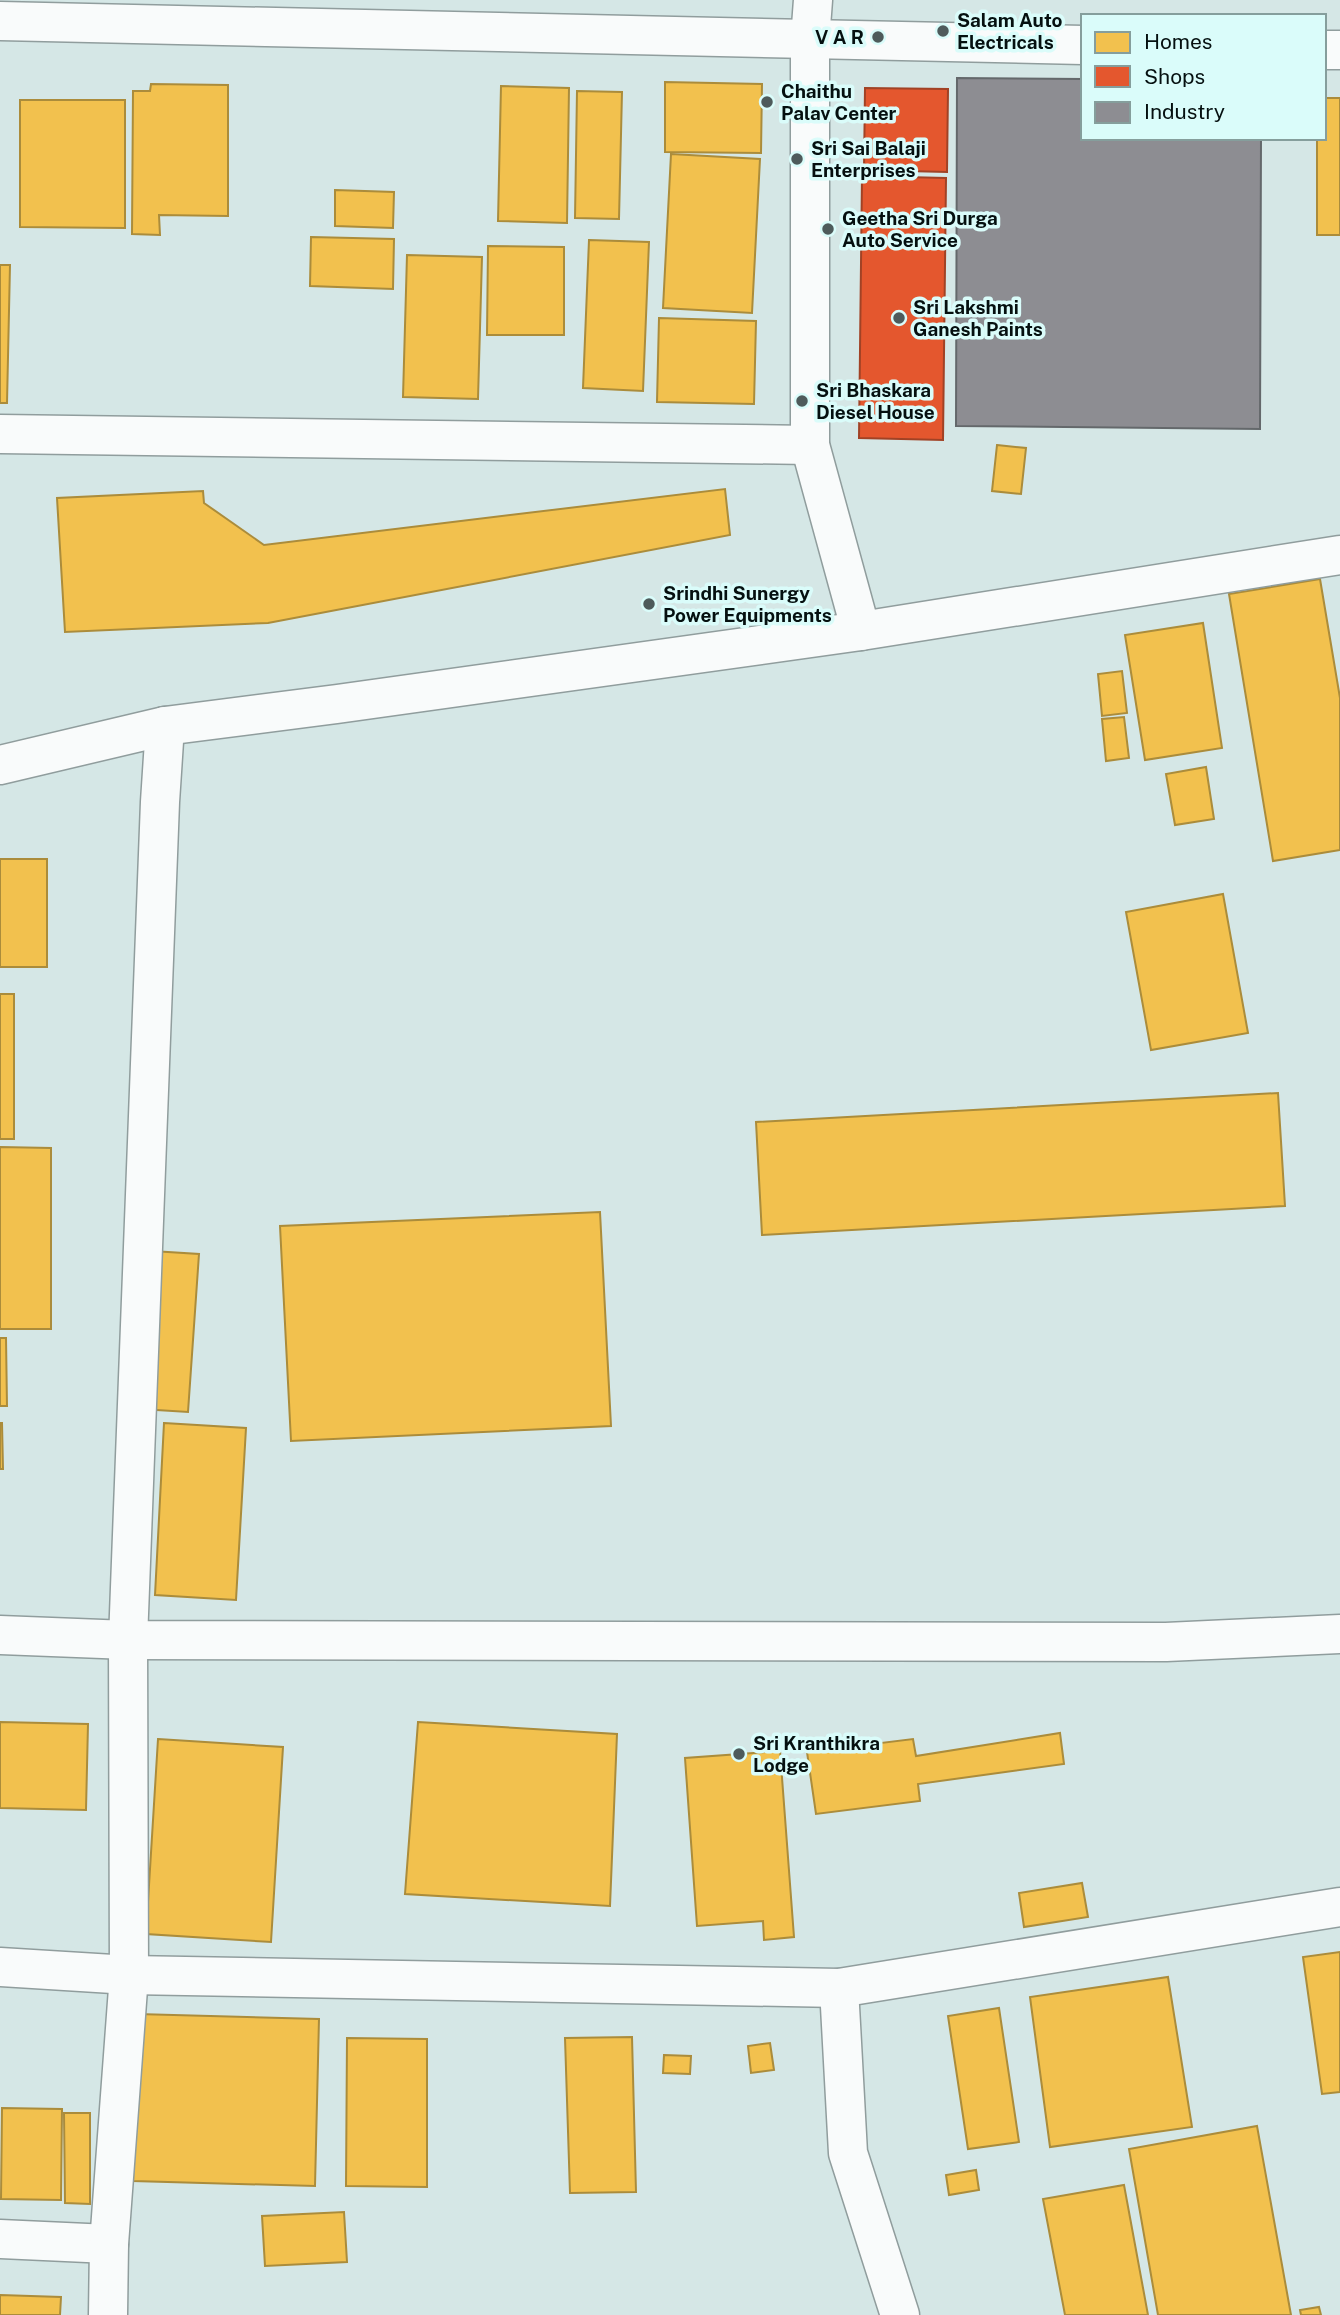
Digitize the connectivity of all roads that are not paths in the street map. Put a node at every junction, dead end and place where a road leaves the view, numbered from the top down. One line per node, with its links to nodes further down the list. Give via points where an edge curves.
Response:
1 (813, 0): 3 (street)
2 (0, 21): 3 (street)
3 (810, 40): 4 (street); 6 (street)
4 (1081, 45)
5 (0, 434): 6 (street)
6 (810, 445): 8 (street)
7 (1340, 555): 8 (street)
8 (861, 631): 9 (street)
9 (166, 726): 10 (street); 13 (street)
10 (0, 765)
11 (1340, 1634): 13 (street, via 1166,1642)
12 (0, 1635): 13 (street)
13 (128, 1640): 16 (street)
14 (1340, 1907): 17 (street)
15 (0, 1967): 16 (street)
16 (129, 1975): 17 (street); 19 (street)
17 (839, 1988): 21 (street, via 848,2154)
18 (0, 2239): 19 (street)
19 (108, 2244): 20 (street)
20 (108, 2315)
21 (900, 2315)

